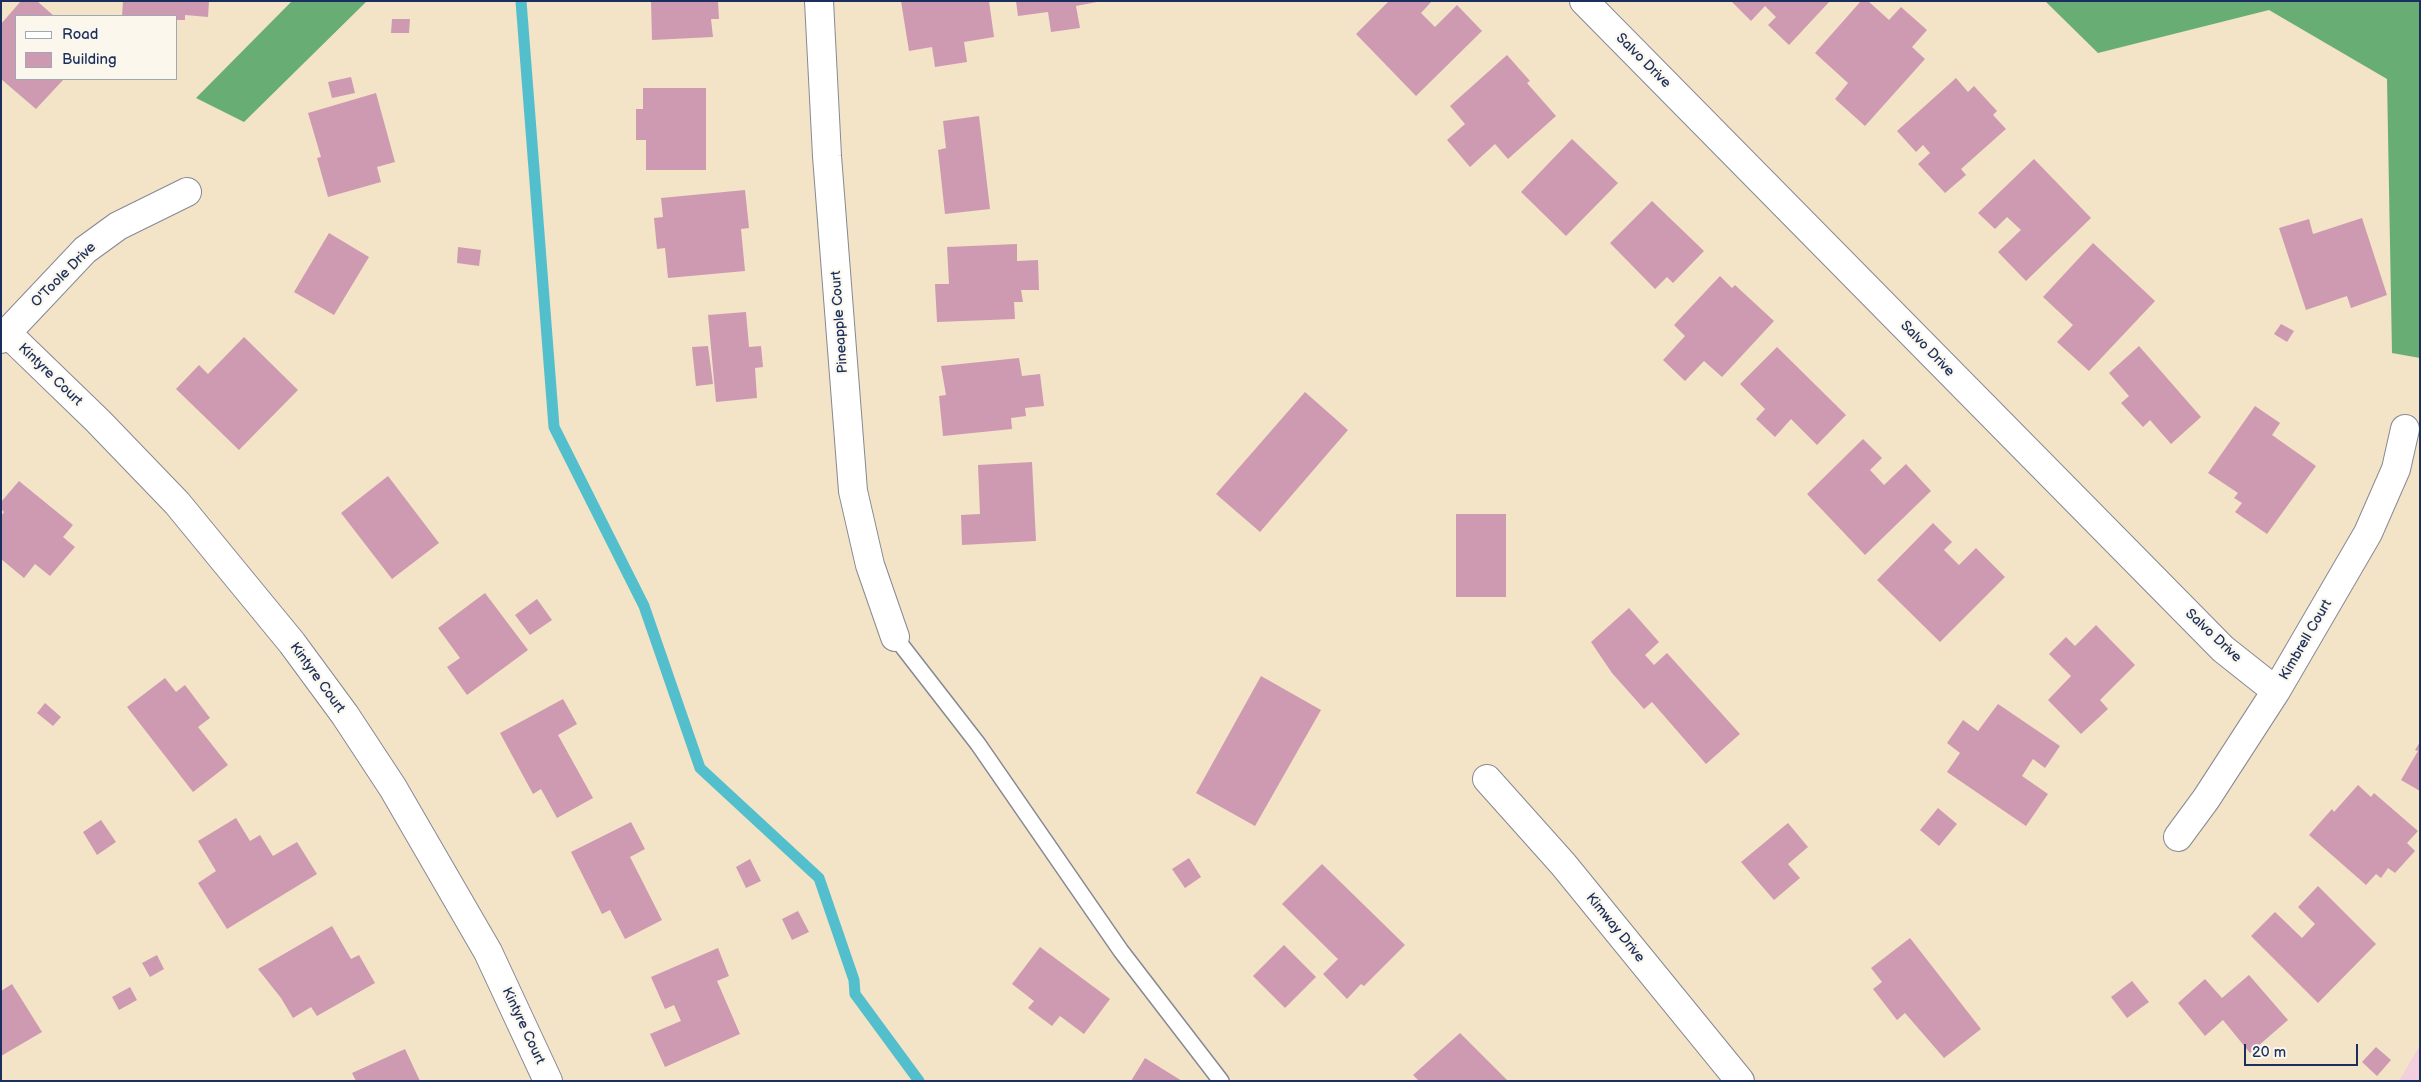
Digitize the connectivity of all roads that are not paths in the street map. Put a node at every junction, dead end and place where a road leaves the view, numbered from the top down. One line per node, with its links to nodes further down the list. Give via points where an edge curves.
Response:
1 (819, 1): 6 (street, Pineapple Court, via 827,156 853,491 870,565)
2 (1584, 1): 7 (street, Salvo Drive, via 2223,649)
3 (187, 192): 4 (street, O'Toole Drive, via 118,226 84,250)
4 (4, 336): 10 (street, Kintyre Court, via 98,421 177,503 242,580 345,715 393,788 475,928)
5 (2405, 429): 7 (street, Kimbrell Court, via 2396,469 2368,532)
6 (895, 637): 11 (lane, via 978,744 1121,951)
7 (2276, 691): 9 (street, Kimbrell Court)
8 (1487, 779): 12 (street, Kimway Drive, via 1564,864)
9 (2178, 837)
10 (548, 1081)
11 (1221, 1081)
12 (1740, 1081)

